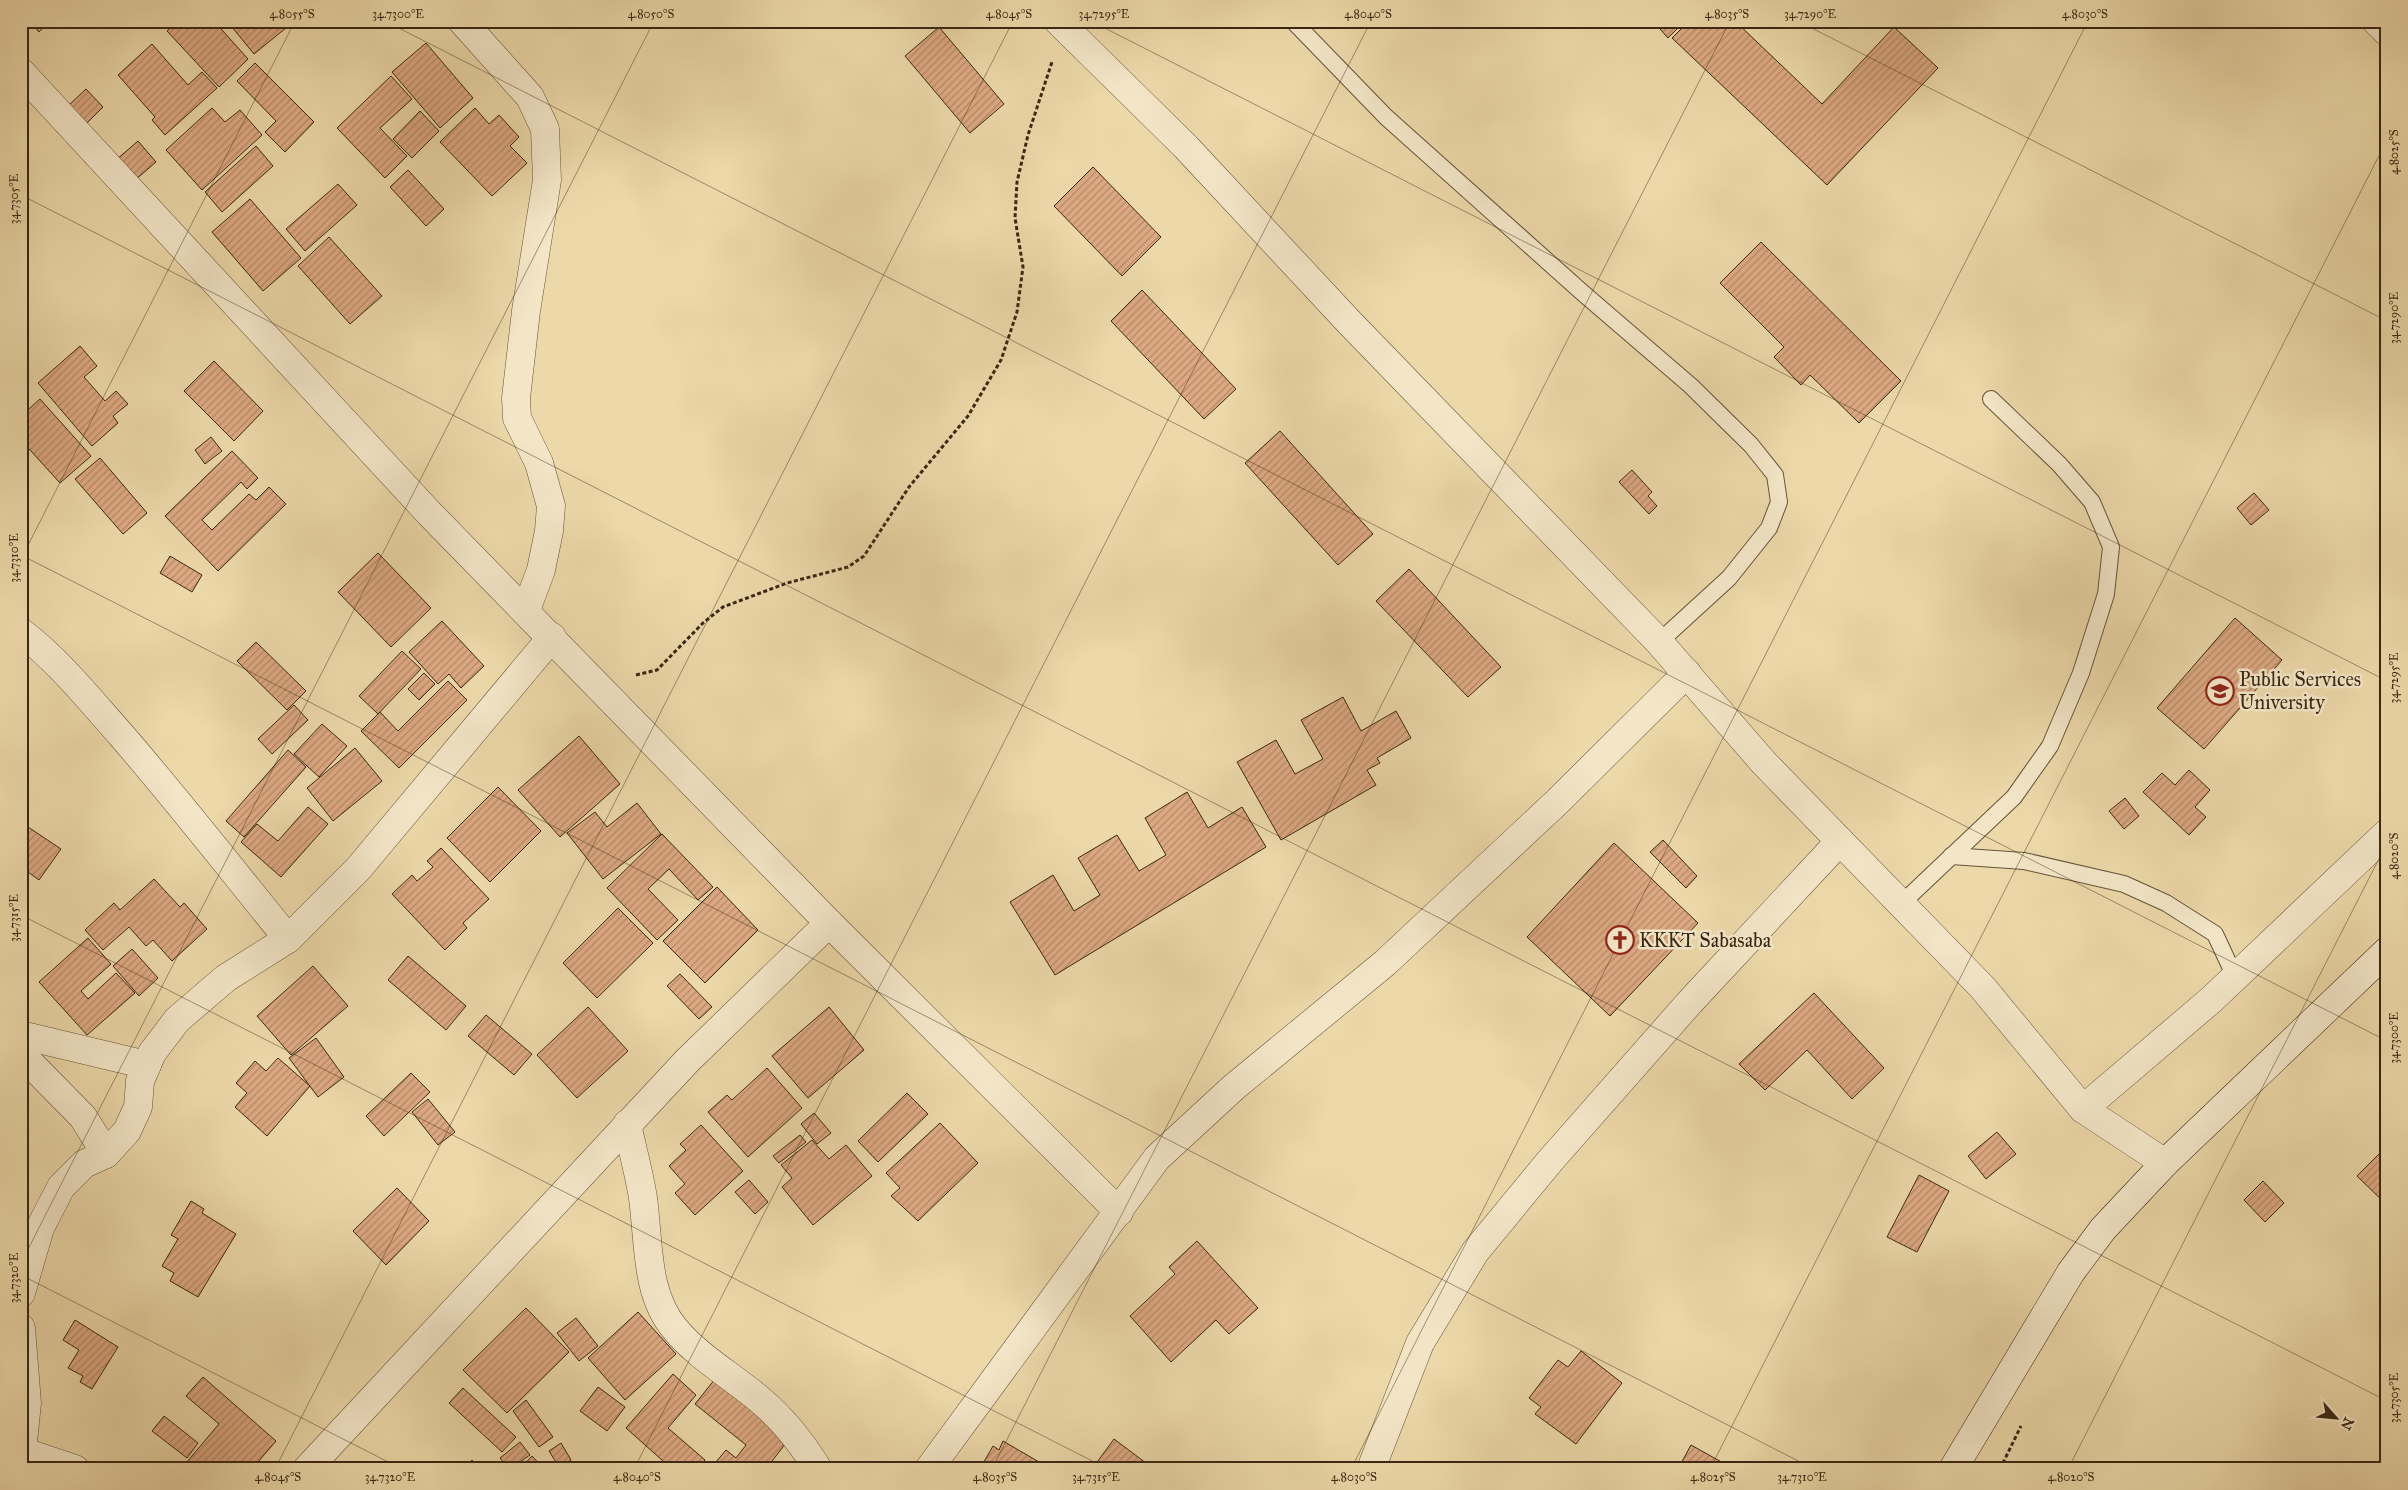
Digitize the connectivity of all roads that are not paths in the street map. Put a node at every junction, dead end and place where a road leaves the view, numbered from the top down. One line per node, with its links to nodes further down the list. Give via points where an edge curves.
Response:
1 (462, 21): 8 (street, via 530,97 546,129 547,180 516,398 517,418 538,463 551,506 541,570)
2 (1293, 21): 11 (lane, via 1386,117 1691,386 1751,445 1775,475 1779,502 1768,528 1730,578)
3 (2376, 21): 5 (street)
4 (1061, 24): 11 (street, via 1186,147 1348,322)
5 (2387, 32)
6 (24, 80): 8 (street, via 429,513)
7 (1991, 399): 15 (lane, via 2059,464 2092,502 2111,547 2106,594 2081,673 2050,746 2014,797)
8 (526, 610): 10 (street)
9 (21, 632): 18 (street, via 37,644 90,700 162,782)
10 (552, 637): 17 (street); 18 (street, via 358,869)
11 (1659, 642): 12 (street)
12 (1687, 673): 14 (street, via 1764,763); 28 (street, via 1557,802 1385,963 1234,1087 1157,1158)
13 (2387, 833): 20 (street)
14 (1840, 841): 16 (street); 36 (street, via 1690,1002 1475,1252 1420,1343)
15 (1951, 856): 16 (lane); 20 (lane, via 2024,861 2124,884 2166,903 2215,934)
16 (1901, 904): 24 (street, via 1982,987)
17 (829, 923): 25 (street, via 686,1061); 28 (street)
18 (288, 939): 23 (street, via 226,978 177,1020)
19 (2387, 951): 27 (street)
20 (2235, 977): 24 (street)
21 (21, 1034): 23 (street)
22 (21, 1054): 26 (street, via 83,1117)
23 (147, 1065): 26 (street, via 140,1081 138,1107 127,1131)
24 (2083, 1110): 27 (street)
25 (627, 1124): 33 (street); 34 (street, via 642,1197 654,1288 661,1309 691,1346 773,1412 807,1451)
26 (106, 1154): 29 (street, via 84,1164 60,1188 40,1228)
27 (2165, 1163): 37 (street, via 2103,1229 2071,1272)
28 (1119, 1212): 35 (street)
29 (21, 1293)
30 (21, 1328): 31 (street, via 27,1403)
31 (22, 1451): 32 (street)
32 (75, 1469)
33 (307, 1469)
34 (818, 1469)
35 (929, 1469)
36 (1371, 1469)
37 (1953, 1469)

